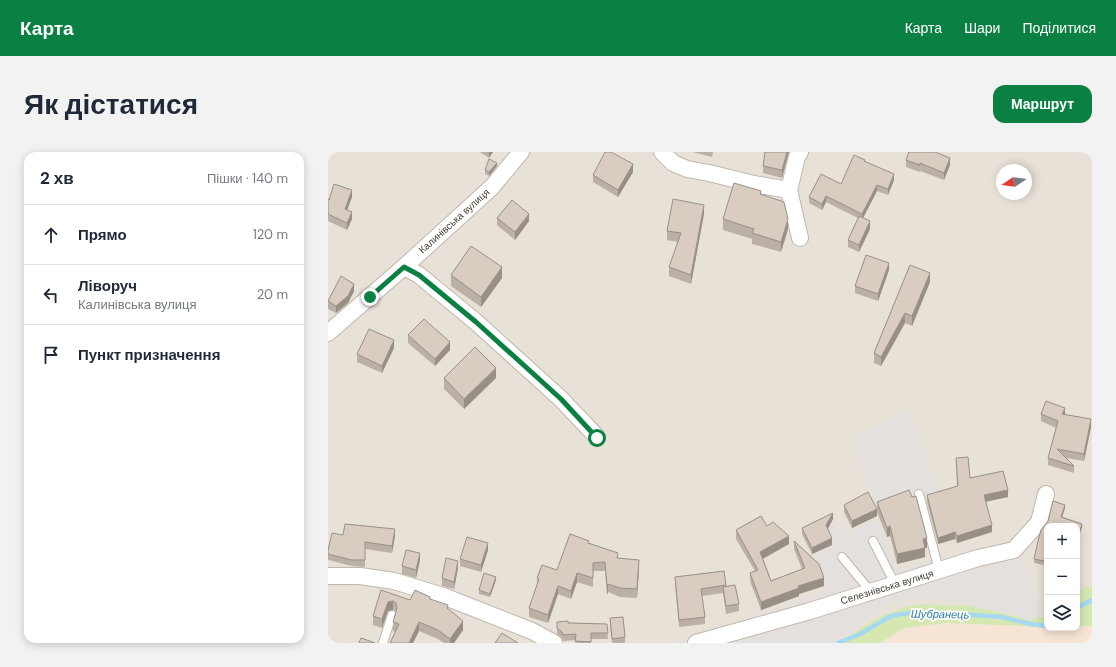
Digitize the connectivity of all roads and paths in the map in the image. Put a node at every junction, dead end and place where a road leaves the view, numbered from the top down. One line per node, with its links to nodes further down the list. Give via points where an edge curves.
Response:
1 (521, 152): 6 (street, Калинівська вулиця, via 492,187)
2 (662, 152): 4 (street, via 673,163 687,169)
3 (800, 152): 4 (street, via 796,157)
4 (789, 190): 5 (street)
5 (800, 238)
6 (404, 267): 7 (street, Калинівська вулиця); 8 (street, via 419,275 476,322 561,399)
7 (328, 333)
8 (597, 438)
9 (919, 494): 13 (lane)
10 (1046, 494): 13 (street, Селезнівська вулиця, via 1038,522 1014,550)
11 (873, 540): 15 (lane)
12 (842, 557): 16 (lane)
13 (939, 570): 15 (street, Селезнівська вулиця)
14 (328, 576): 19 (street, via 360,576 394,581 443,596 532,631)
15 (895, 584): 16 (street, Селезнівська вулиця)
16 (871, 592): 20 (street, Селезнівська вулиця)
17 (392, 615): 18 (lane)
18 (383, 643)
19 (554, 643)
20 (696, 643)

